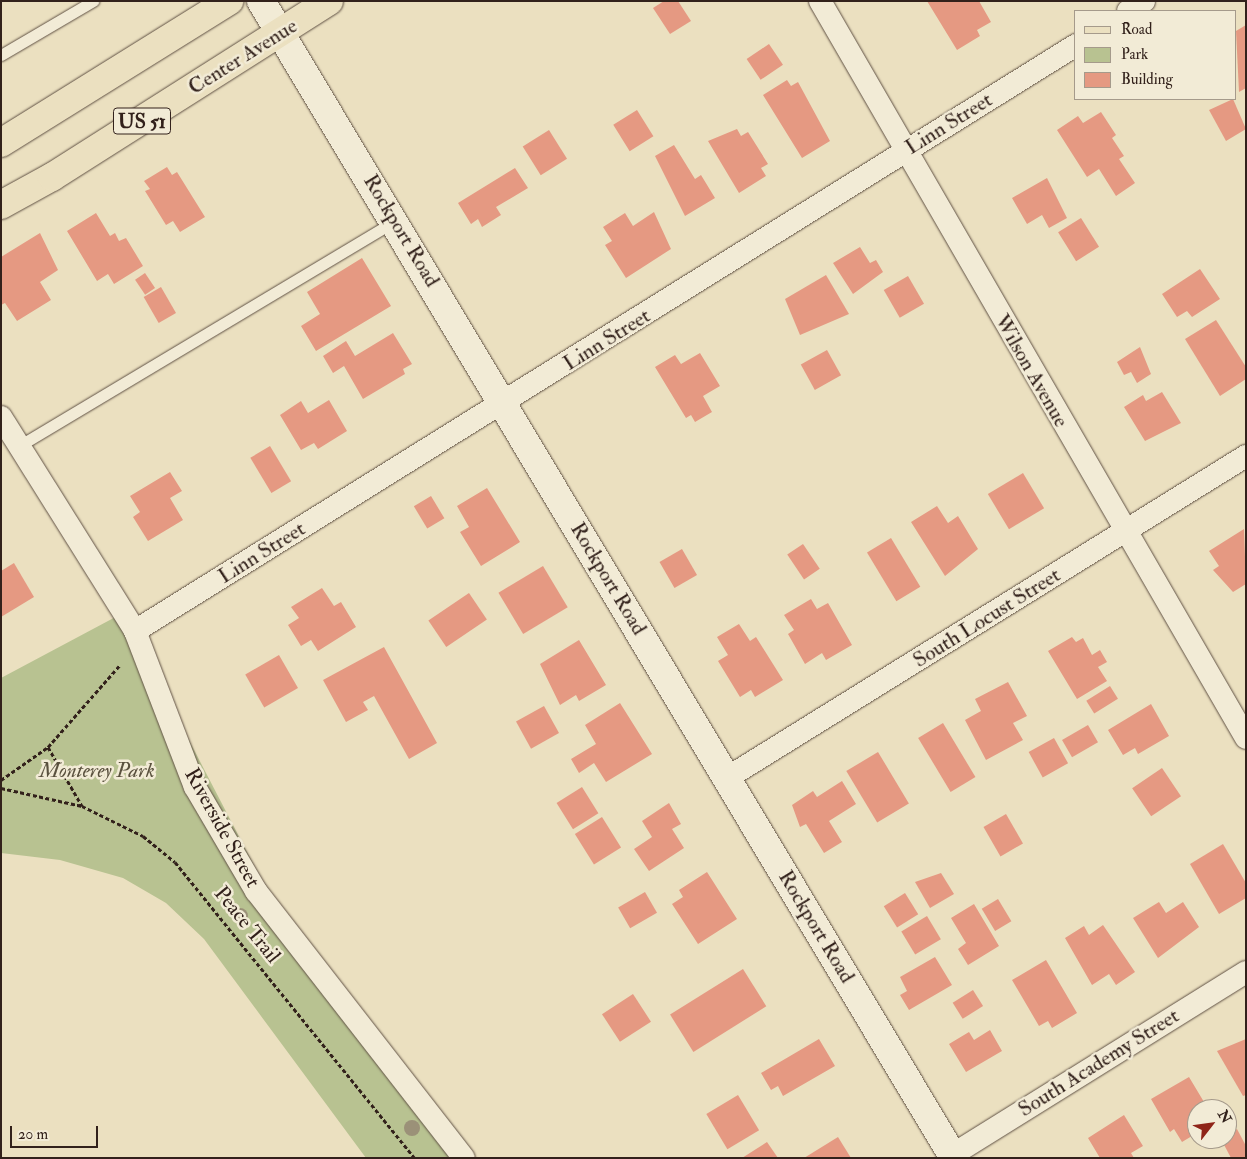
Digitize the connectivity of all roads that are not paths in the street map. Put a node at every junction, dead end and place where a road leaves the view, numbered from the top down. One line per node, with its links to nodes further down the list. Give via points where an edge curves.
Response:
1 (93, 1): 10 (lane)
2 (229, 1): 11 (main road, US 51)
3 (261, 1): 8 (street, Rockport Road)
4 (329, 1): 8 (main road, Center Avenue / US 51)
5 (820, 1): 12 (street, Wilson Avenue)
6 (1144, 1): 7 (street)
7 (1130, 10)
8 (281, 33): 13 (main road, Center Avenue / US 51); 14 (street, Rockport Road)
9 (1074, 45): 12 (street, Linn Street)
10 (1, 55)
11 (1, 144)
12 (904, 153): 15 (street, Linn Street); 19 (street, Wilson Avenue)
13 (1, 205)
14 (395, 221): 15 (street, Rockport Road); 17 (lane)
15 (503, 405): 20 (street, Linn Street); 22 (street, Rockport Road)
16 (1, 416): 17 (street, Riverside Street)
17 (19, 446): 20 (street, Riverside Street)
18 (1246, 456): 19 (street, South Locust Street)
19 (1125, 532): 21 (street, Wilson Avenue); 22 (street, South Locust Street)
20 (138, 637): 25 (street, Riverside Street, via 195,787 256,891)
21 (1246, 738)
22 (727, 778): 24 (street, Rockport Road)
23 (1246, 972): 24 (street, South Academy Street)
24 (953, 1156)
25 (464, 1158)

